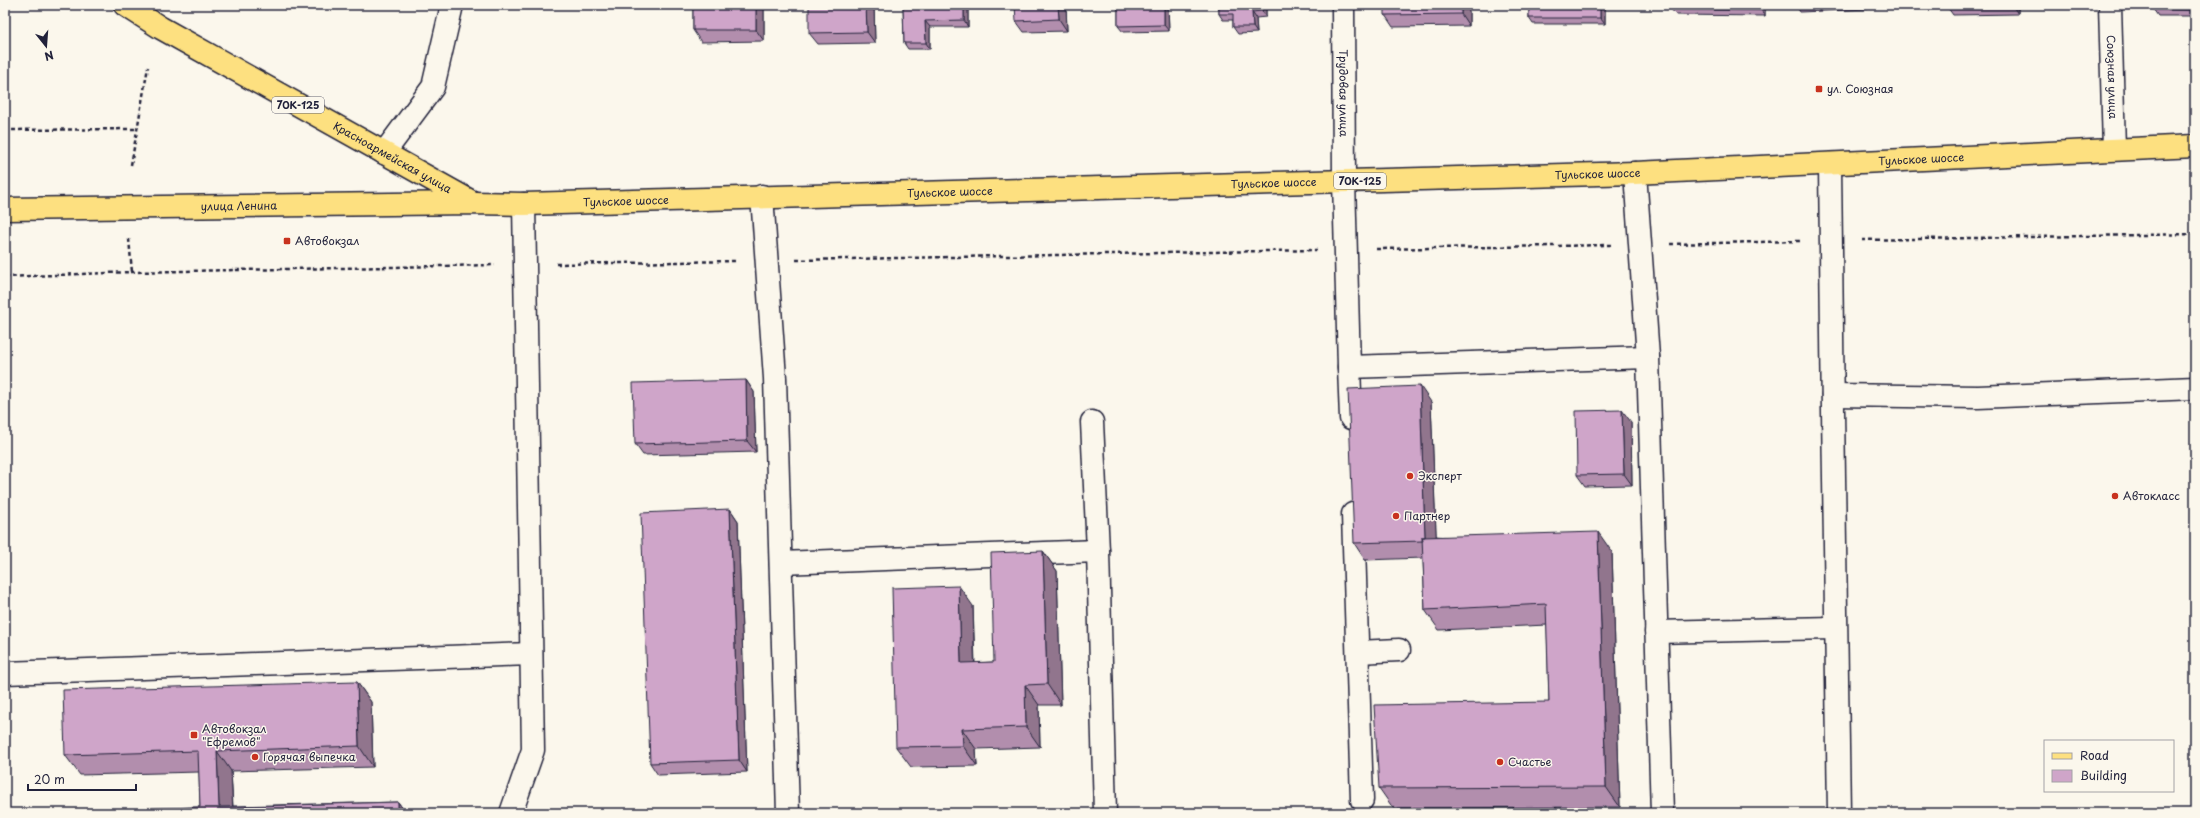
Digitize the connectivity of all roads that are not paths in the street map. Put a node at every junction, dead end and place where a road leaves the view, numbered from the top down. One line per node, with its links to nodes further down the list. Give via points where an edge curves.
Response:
1 (125, 5): 7 (main road, Красноармейская улица / 70К-125, via 160,28)
2 (452, 5): 7 (street, via 433,87)
3 (1343, 5): 10 (street, Трудовая улица)
4 (2110, 5): 6 (street, Союзная улица)
5 (2195, 146): 6 (main road, Тульское шоссе / 70К-125)
6 (2114, 149): 8 (main road, Тульское шоссе / 70К-125)
7 (384, 153): 12 (main road, Красноармейская улица / 70К-125)
8 (1830, 165): 9 (main road, Тульское шоссе / 70К-125); 18 (street)
9 (1635, 173): 10 (main road, Тульское шоссе / 70К-125); 15 (street)
10 (1344, 181): 11 (main road, Тульское шоссе / 70К-125); 16 (street, Трудовая улица)
11 (762, 196): 13 (main road, Тульское шоссе / 70К-125); 23 (street, via 775,378)
12 (472, 203): 13 (main road, Тульское шоссе / 70К-125); 14 (main road, улица Ленина)
13 (524, 204): 28 (street)
14 (5, 209)
15 (1648, 357): 16 (street); 25 (street)
16 (1349, 367): 20 (street, Трудовая улица)
17 (2195, 388): 18 (street, via 1978,397)
18 (1833, 395): 24 (street, via 1836,544)
19 (1092, 422): 22 (street)
20 (1351, 438)
21 (1353, 494): 27 (street)
22 (1098, 551): 23 (street); 33 (street)
23 (781, 563): 32 (street)
24 (1834, 628): 25 (street); 35 (street)
25 (1656, 632): 34 (street)
26 (1399, 650): 27 (street)
27 (1358, 652): 30 (street)
28 (531, 654): 29 (street); 31 (street, via 533,750)
29 (5, 673)
30 (1362, 800)
31 (511, 813)
32 (788, 813)
33 (1105, 813)
34 (1662, 813)
35 (1838, 813)

